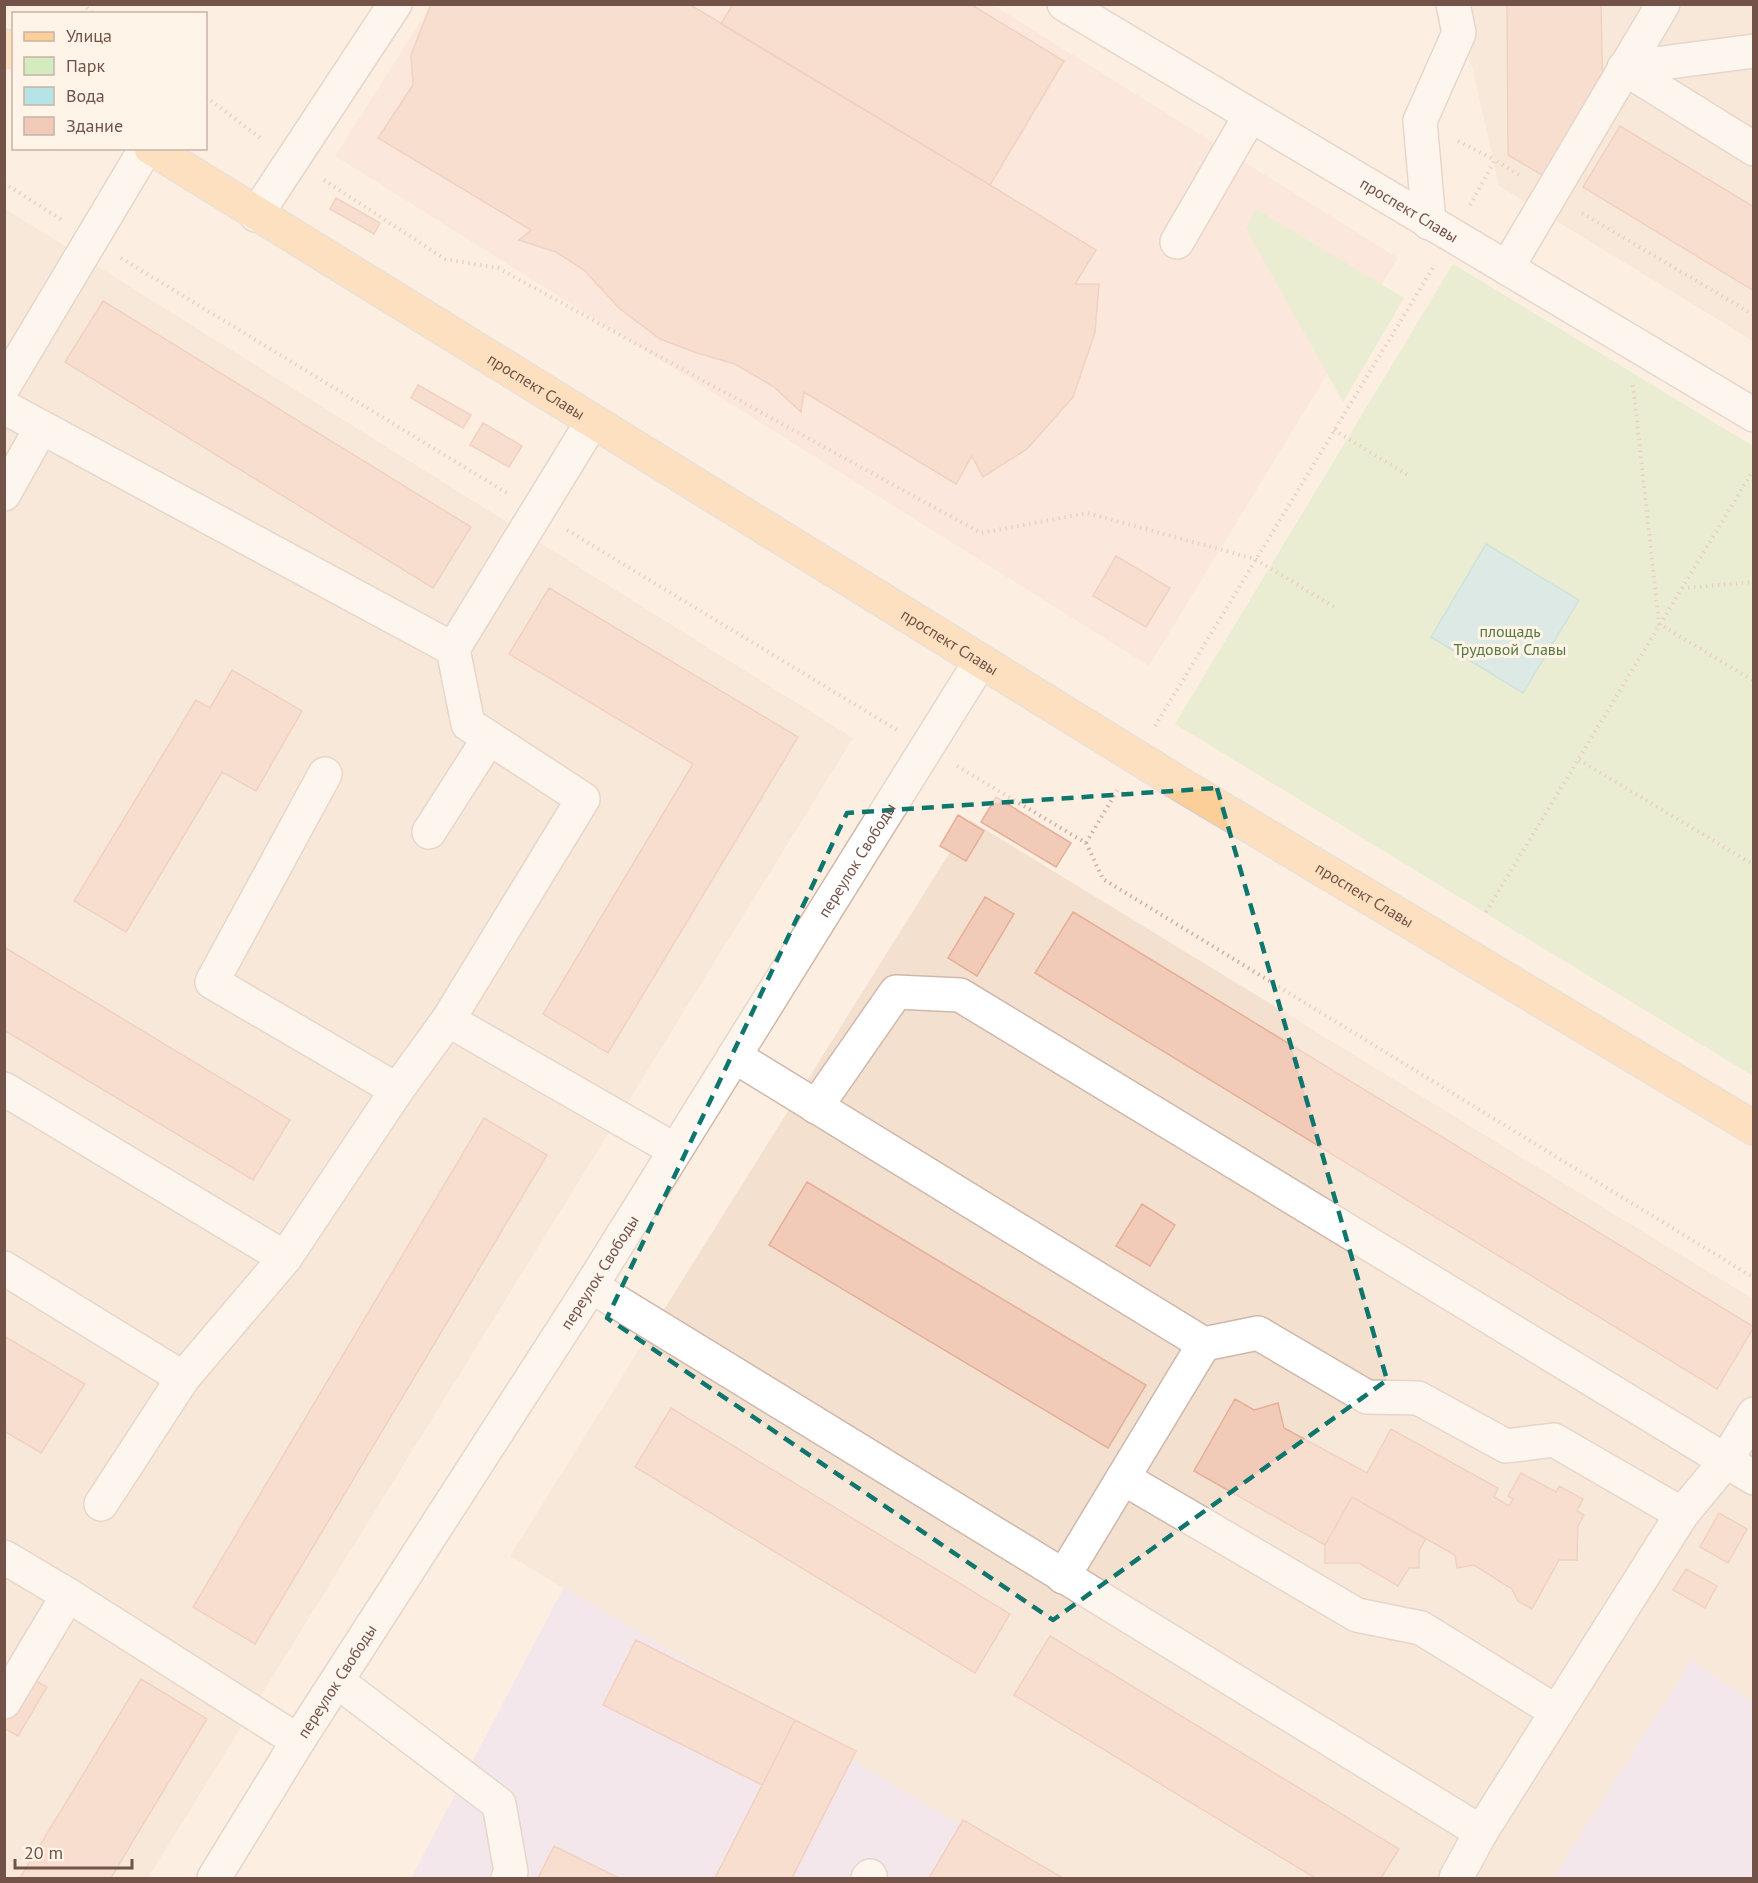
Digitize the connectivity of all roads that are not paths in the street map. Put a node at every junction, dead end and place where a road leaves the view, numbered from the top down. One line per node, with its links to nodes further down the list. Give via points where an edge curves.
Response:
1 (395, 4): 11 (street)
2 (1064, 4): 7 (street, проспект Славы)
3 (1454, 4): 12 (street, via 1459,33 1420,120)
4 (1663, 4): 6 (street)
5 (1754, 51): 6 (street)
6 (1624, 68): 8 (street); 14 (street)
7 (1250, 116): 12 (street, проспект Славы); 13 (street)
8 (1754, 148)
9 (145, 150): 15 (street)
10 (154, 150): 11 (main road, проспект Славы)
11 (256, 215): 18 (main road, проспект Славы)
12 (1441, 230): 14 (street, проспект Славы)
13 (1177, 242)
14 (1507, 268): 17 (street, проспект Славы)
15 (4, 386)
16 (4, 407): 19 (street)
17 (1754, 415)
18 (592, 422): 21 (street); 22 (main road, проспект Славы)
19 (41, 428): 20 (street); 21 (street)
20 (4, 494)
21 (453, 649): 23 (street, via 468,724)
22 (980, 662): 27 (street, переулок Свободы); 31 (main road, проспект Славы)
23 (489, 738): 25 (street); 26 (street, via 583,799)
24 (325, 774): 29 (street, via 212,982)
25 (429, 832)
26 (448, 1020): 29 (street); 32 (street)
27 (734, 1056): 30 (street); 32 (street, переулок Свободы)
28 (4, 1089): 33 (street)
29 (397, 1090): 33 (street)
30 (816, 1107): 36 (street); 39 (street, via 896,992 960,995)
31 (1754, 1128)
32 (675, 1150): 35 (street, переулок Свободы)
33 (285, 1258): 37 (street)
34 (4, 1268): 37 (street)
35 (591, 1286): 45 (street); 47 (street, переулок Свободы)
36 (1204, 1344): 40 (street); 43 (street, via 1258,1333 1367,1397 1418,1398 1506,1446 1554,1440)
37 (183, 1378): 42 (street)
38 (1754, 1414): 39 (street)
39 (1725, 1462): 41 (street); 43 (street)
40 (1123, 1478): 45 (street); 49 (street, via 1357,1615 1421,1628)
41 (1754, 1478)
42 (101, 1504)
43 (1682, 1514): 49 (street)
44 (4, 1557): 46 (street)
45 (1063, 1577): 51 (street)
46 (68, 1595): 48 (street); 50 (street)
47 (337, 1681): 50 (street, переулок Свободы); 53 (street, via 500,1804 511,1872)
48 (4, 1702)
49 (1557, 1712): 51 (street)
50 (298, 1741): 52 (street, переулок Свободы)
51 (1481, 1832): 54 (street)
52 (214, 1878)
53 (508, 1878)
54 (1456, 1878)

